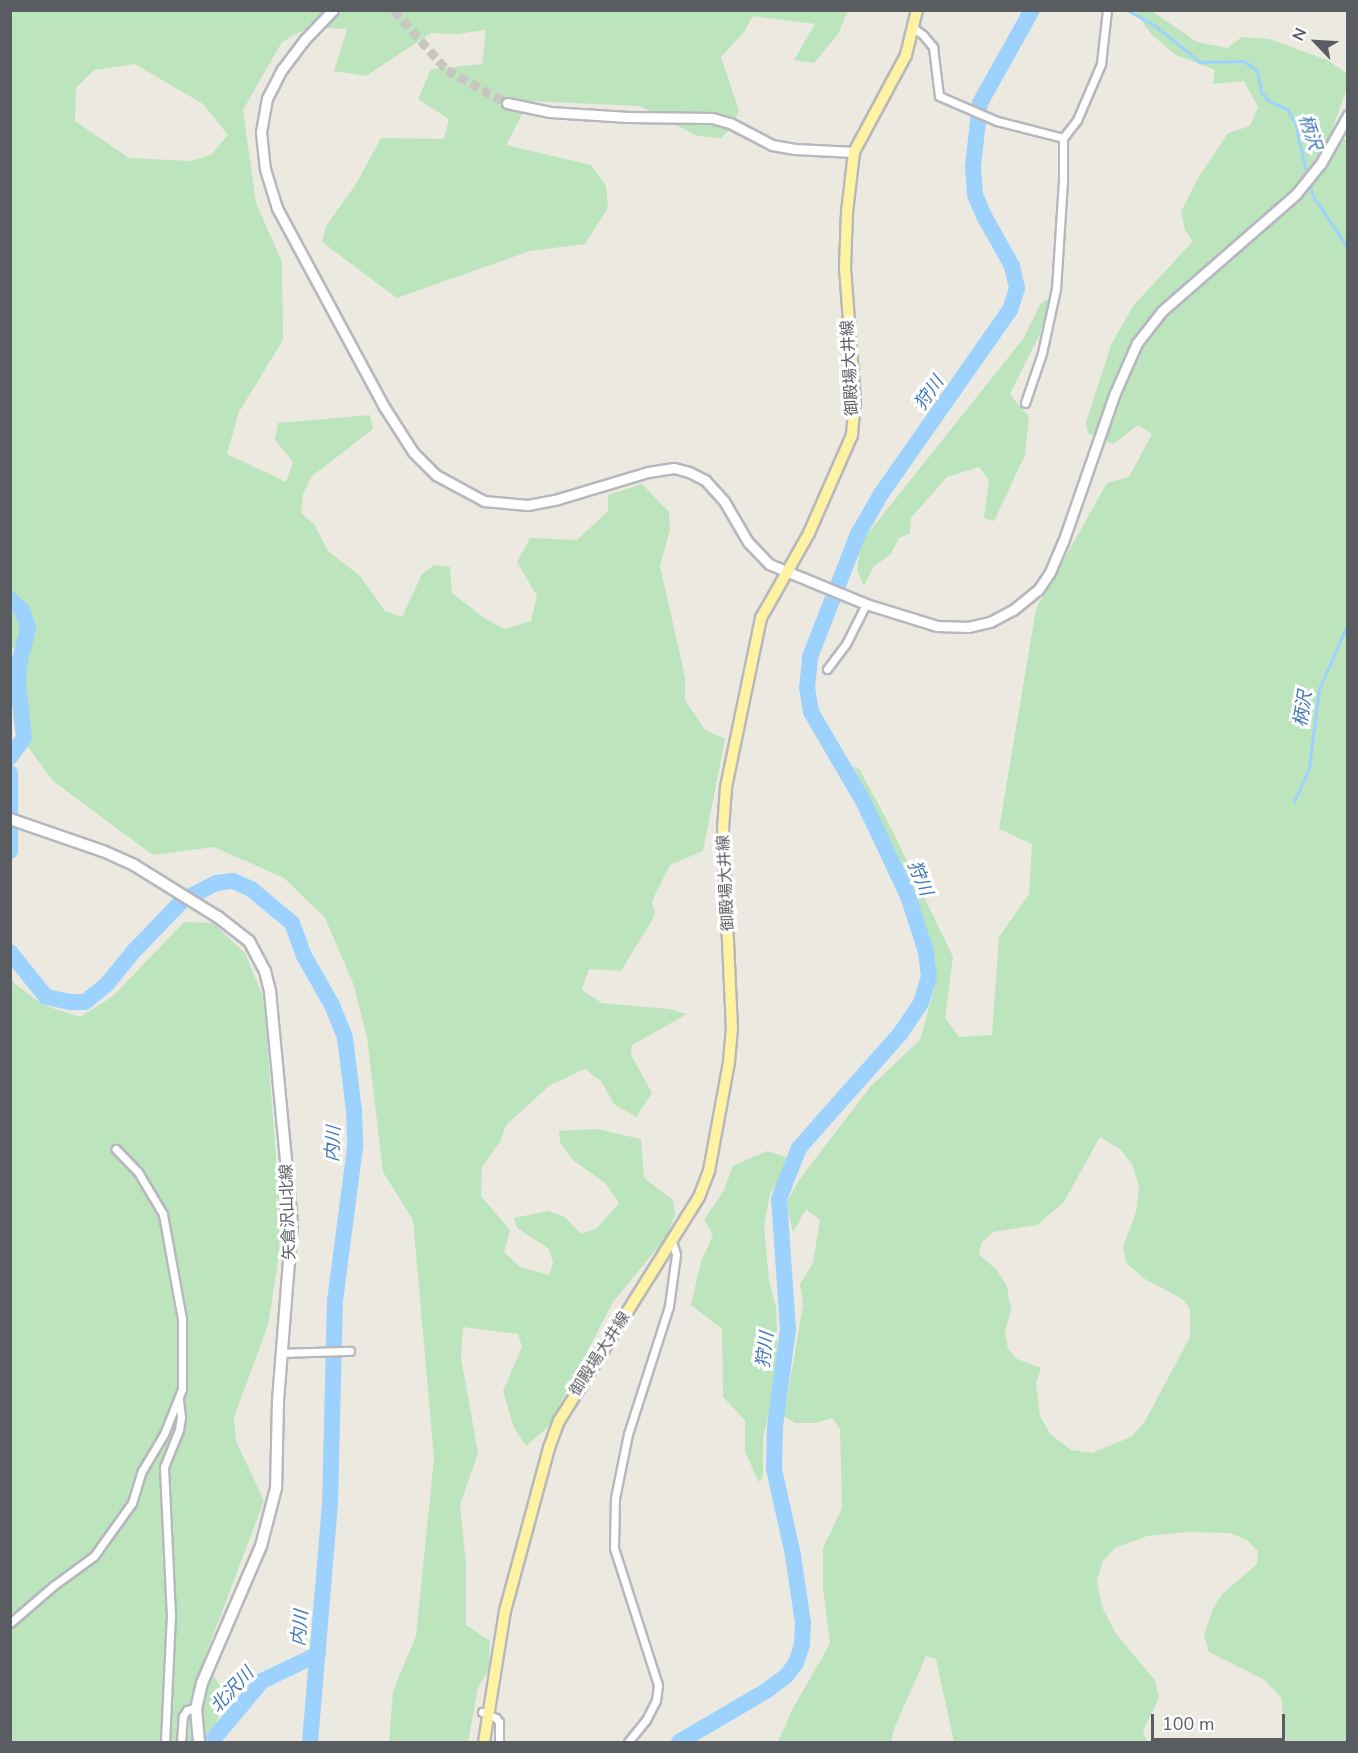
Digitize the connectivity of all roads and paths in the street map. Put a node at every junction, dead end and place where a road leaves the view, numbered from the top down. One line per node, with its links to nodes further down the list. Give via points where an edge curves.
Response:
1 (333, 10): 10 (street, via 299,46 267,98 261,132 265,169 278,208 383,405 413,452 436,475 463,492 509,505 528,506 558,499 648,472 674,468 689,472 705,480 724,501 754,550 769,564)
2 (917, 10): 4 (main road, 御殿場大井線)
3 (1107, 10): 7 (street, via 1101,64 1077,120)
4 (915, 29): 7 (street, via 933,47 939,96 997,122); 8 (main road, 御殿場大井線, via 906,56)
5 (507, 103): 8 (street, via 550,112 712,118 772,145)
6 (1347, 115): 11 (street, via 1322,162 1296,194 1162,311 1137,343 1115,393 1063,542 1038,590 998,618 968,627 937,626)
7 (1063, 138): 9 (street, via 1056,289)
8 (854, 152): 10 (main road, 御殿場大井線, via 845,267 855,401 852,435 809,533)
9 (1025, 402)
10 (786, 571): 11 (street); 15 (main road, 御殿場大井線, via 761,618 726,787 723,829 732,1029 729,1062 709,1171 699,1197)
11 (866, 604): 12 (street, via 846,644)
12 (827, 669)
13 (15, 821): 17 (main road, 矢倉沢山北線, via 104,851 163,882 249,942 266,971 292,1223)
14 (116, 1149): 18 (street, via 138,1172 163,1214 182,1319 184,1371)
15 (672, 1242): 21 (main road, 御殿場大井線, via 572,1397 556,1430 505,1611); 27 (street, via 676,1254 669,1306 628,1434 615,1498 614,1548 658,1685 646,1720)
16 (350, 1351): 17 (street)
17 (281, 1353): 20 (main road, 矢倉沢山北線, via 278,1466 270,1519 234,1612 209,1662)
18 (179, 1400): 19 (street, via 161,1440 145,1463 132,1503 94,1556); 22 (street, via 179,1430 164,1467 171,1616)
19 (10, 1623)
20 (196, 1708): 23 (street, via 187,1710 183,1716); 24 (main road, 矢倉沢山北線)
21 (485, 1713): 25 (main road, 御殿場大井線); 26 (street, via 499,1722)
22 (165, 1743)
23 (181, 1743)
24 (199, 1743)
25 (484, 1743)
26 (499, 1743)
27 (628, 1743)

